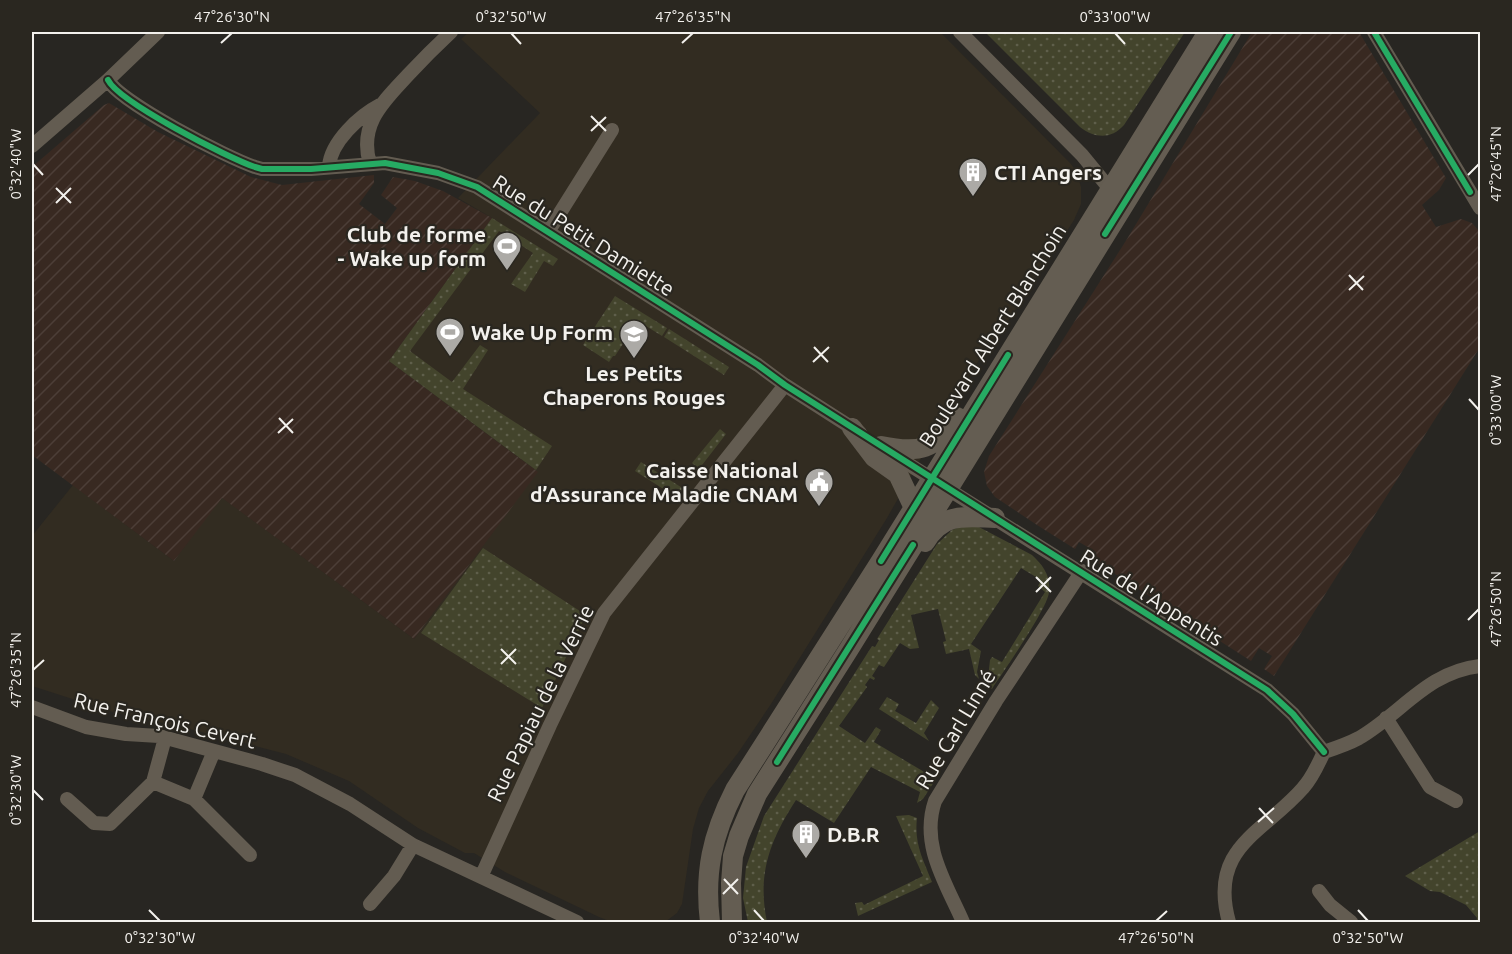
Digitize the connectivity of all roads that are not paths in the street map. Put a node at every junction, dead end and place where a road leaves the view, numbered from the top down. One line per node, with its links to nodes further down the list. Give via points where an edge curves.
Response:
1 (158, 32): 7 (street)
2 (450, 32): 8 (street)
3 (960, 32): 14 (street)
4 (1208, 32): 14 (street, Boulevard Albert Blanchoin)
5 (1231, 32): 13 (street, Boulevard Albert Blanchoin)
6 (1374, 32): 15 (street)
7 (108, 80): 10 (street); 12 (street, Rue du Petit Damiette, via 136,106 248,165 262,169)
8 (380, 105): 11 (street, via 367,137); 12 (street, via 367,111 345,135 331,154)
9 (612, 130): 16 (street)
10 (32, 146)
11 (370, 164): 12 (street, Rue du Petit Damiette); 16 (street, Rue du Petit Damiette, via 403,165 477,187)
12 (329, 166)
13 (1138, 182): 14 (street, via 1124,189); 17 (street, Boulevard Albert Blanchoin)
14 (1111, 187): 17 (street, via 1112,204); 18 (street, Boulevard Albert Blanchoin)
15 (1480, 207)
16 (548, 232): 19 (street, Rue du Petit Damiette)
17 (1102, 241): 22 (street, Boulevard Albert Blanchoin)
18 (999, 369): 21 (street, via 981,381 947,432 934,443 907,449); 22 (street, Boulevard Albert Blanchoin)
19 (785, 385): 20 (street, Rue du Petit Damiette); 39 (street, Rue Papiau de la Verrie, via 604,613)
20 (852, 428): 21 (street, Rue du Petit Damiette); 23 (street, via 874,457 898,474)
21 (881, 446): 22 (street, Rue du Petit Damiette)
22 (940, 483): 23 (street, Boulevard Albert Blanchoin); 24 (street, Rue de l'Appentis); 26 (street, Boulevard Albert Blanchoin)
23 (914, 508): 43 (street, Boulevard Albert Blanchoin, via 723,813 713,840 707,883)
24 (995, 518): 25 (street, Rue de l'Appentis); 26 (street, via 961,516 944,521 929,536 895,595)
25 (1082, 572): 32 (street, Rue de l'Appentis, via 1267,690); 45 (street, Rue Carl Linné, via 985,719 931,812 930,841)
26 (881, 597): 44 (street, Boulevard Albert Blanchoin, via 757,794 733,855)
27 (1480, 666): 29 (street, via 1437,678)
28 (32, 707): 30 (street, Rue François Cevert, via 86,727)
29 (1386, 718): 32 (street, via 1357,739); 36 (street, via 1430,787)
30 (165, 738): 31 (street, Rue François Cevert); 33 (street)
31 (214, 751): 35 (street); 37 (street, Rue François Cevert, via 316,784)
32 (1324, 752): 46 (street, via 1302,789 1246,839 1236,853 1225,886)
33 (153, 782): 34 (street, via 110,824 94,823); 35 (street)
34 (68, 799)
35 (194, 799): 38 (street)
36 (1456, 801)
37 (413, 844): 39 (street, Rue François Cevert); 41 (street, via 394,876)
38 (250, 855)
39 (481, 878): 42 (street, Rue François Cevert)
40 (1319, 891): 47 (street)
41 (370, 904)
42 (577, 922)
43 (710, 922)
44 (732, 922)
45 (963, 922)
46 (1229, 922)
47 (1351, 922)

